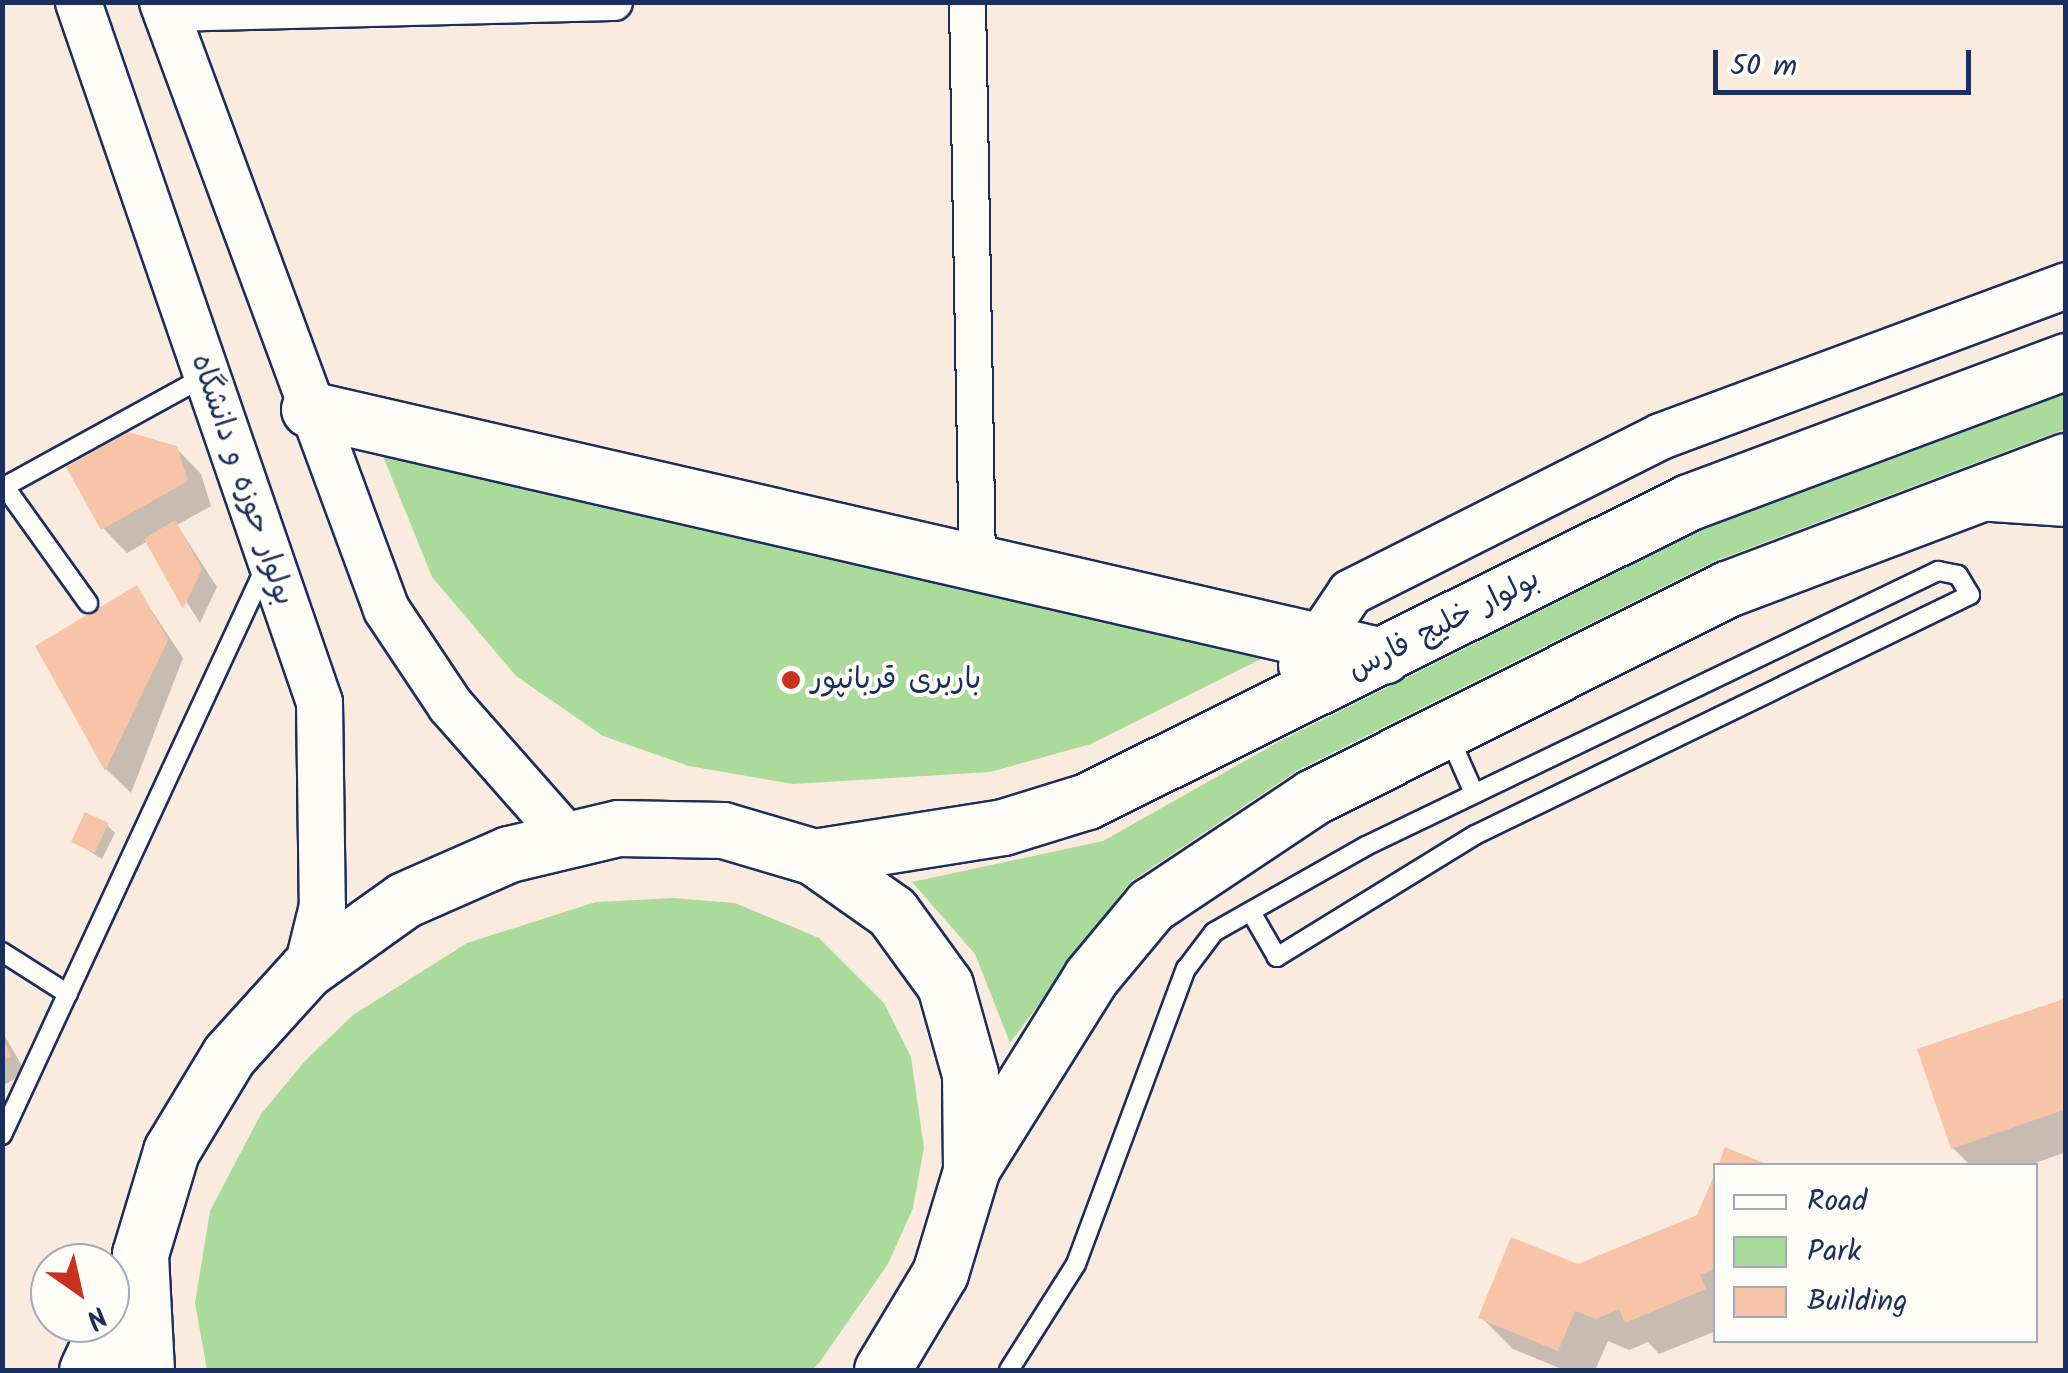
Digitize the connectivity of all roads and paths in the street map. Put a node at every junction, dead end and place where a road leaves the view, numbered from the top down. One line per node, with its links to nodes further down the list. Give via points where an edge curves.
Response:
1 (78, 2): 7 (street, بولوار حوزه و دانشگاه)
2 (614, 2): 4 (street)
3 (968, 2): 14 (street)
4 (164, 8): 8 (street)
5 (2066, 285): 16 (street, via 1660,436 1350,592)
6 (2066, 361): 17 (highway, بولوار خلیج فارس, via 1689,502)
7 (206, 376): 10 (lane); 13 (street, بولوار حوزه و دانشگاه)
8 (309, 409): 14 (highway); 21 (street, via 386,610 450,705)
9 (2066, 461): 11 (highway)
10 (4, 488): 15 (lane)
11 (1960, 496): 12 (street); 19 (highway, via 1728,589)
12 (2066, 503)
13 (269, 558): 25 (street, بولوار حوزه و دانشگاه, via 319,702 322,905); 26 (lane)
14 (977, 563): 16 (highway)
15 (88, 604)
16 (1318, 641): 17 (highway); 18 (street)
17 (1383, 656): 18 (highway, بولوار خلیج فارس)
18 (1269, 713): 22 (highway, بولوار خلیج فارس, via 1087,801 1003,827)
19 (1446, 730): 20 (lane); 28 (highway, via 1313,796 1150,905 1091,977)
20 (1474, 793): 23 (lane); 23 (lane, via 1938,571 1958,575 1970,595 1475,835 1277,957)
21 (569, 840): 22 (highway, via 618,828 724,830); 25 (highway, via 509,854 404,900)
22 (814, 857): 28 (highway, via 892,912 945,985 970,1074)
23 (1250, 912): 31 (lane, via 1214,932 1186,969 1076,1264)
24 (2, 952): 26 (lane)
25 (306, 970): 29 (highway, via 228,1055 170,1151)
26 (68, 994): 27 (lane)
27 (2, 1135)
28 (971, 1171): 30 (highway, via 940,1274)
29 (99, 1367)
30 (882, 1370)
31 (1009, 1370)

